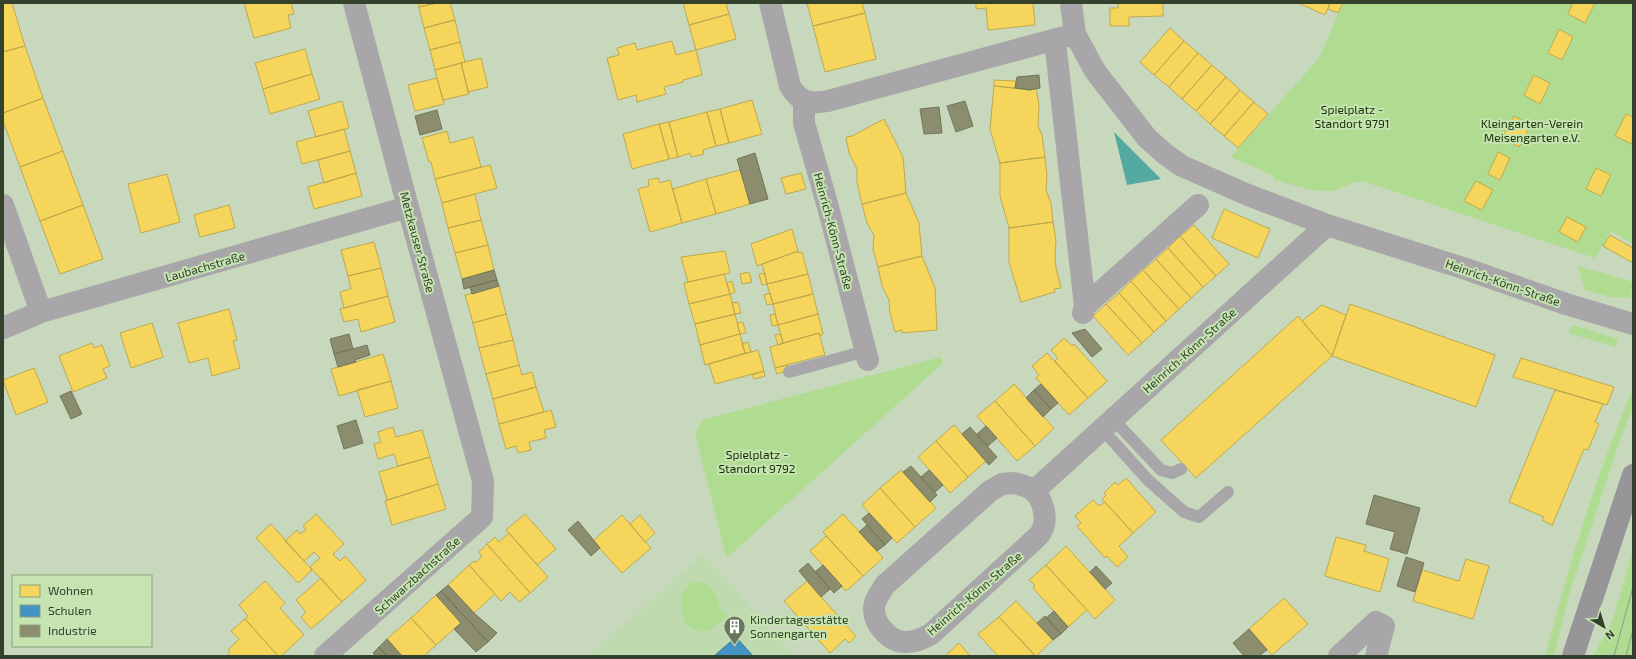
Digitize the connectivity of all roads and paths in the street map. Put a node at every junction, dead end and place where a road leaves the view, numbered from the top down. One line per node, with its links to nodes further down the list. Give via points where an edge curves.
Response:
1 (354, 3): 9 (street, Metzkauser Straße)
2 (770, 3): 6 (street, via 790,86)
3 (1071, 3): 4 (street, Heinrich-Könn-Straße)
4 (1075, 34): 5 (street); 7 (street, Heinrich-Könn-Straße, via 1095,71 1147,138 1182,166)
5 (1055, 41): 6 (street, via 828,101); 7 (street, via 1084,310)
6 (804, 101): 14 (street, Heinrich-Könn-Straße, via 804,123)
7 (1206, 195): 10 (street, Heinrich-Könn-Straße)
8 (3, 205): 11 (street)
9 (408, 207): 11 (street, Laubachstraße); 19 (street, Metzkauser Straße)
10 (1327, 225): 12 (street, Heinrich-Könn-Straße); 16 (street, Heinrich-Könn-Straße)
11 (41, 312): 13 (street, Laubachstraße)
12 (1633, 324)
13 (3, 328)
14 (867, 355): 15 (lane)
15 (789, 372)
16 (1107, 424): 17 (lane, via 1161,470 1172,473); 20 (street, Heinrich-Könn-Straße); 21 (lane, via 1148,480 1184,512 1199,517)
17 (1181, 469)
18 (1633, 475): 22 (main road)
19 (483, 481): 23 (street, Schwarzbachstraße, via 482,517)
20 (1034, 491): 20 (street, Heinrich-Könn-Straße, via 1014,483 1002,484 990,491 885,585 874,607 882,630 893,639 906,642 919,640 931,634 1034,540 1042,530 1045,517 1042,504)
21 (1228, 492)
22 (1627, 504): 26 (main road)
23 (325, 656)
24 (1339, 656): 25 (street, via 1376,622 1384,626)
25 (1376, 656)
26 (1573, 656)

